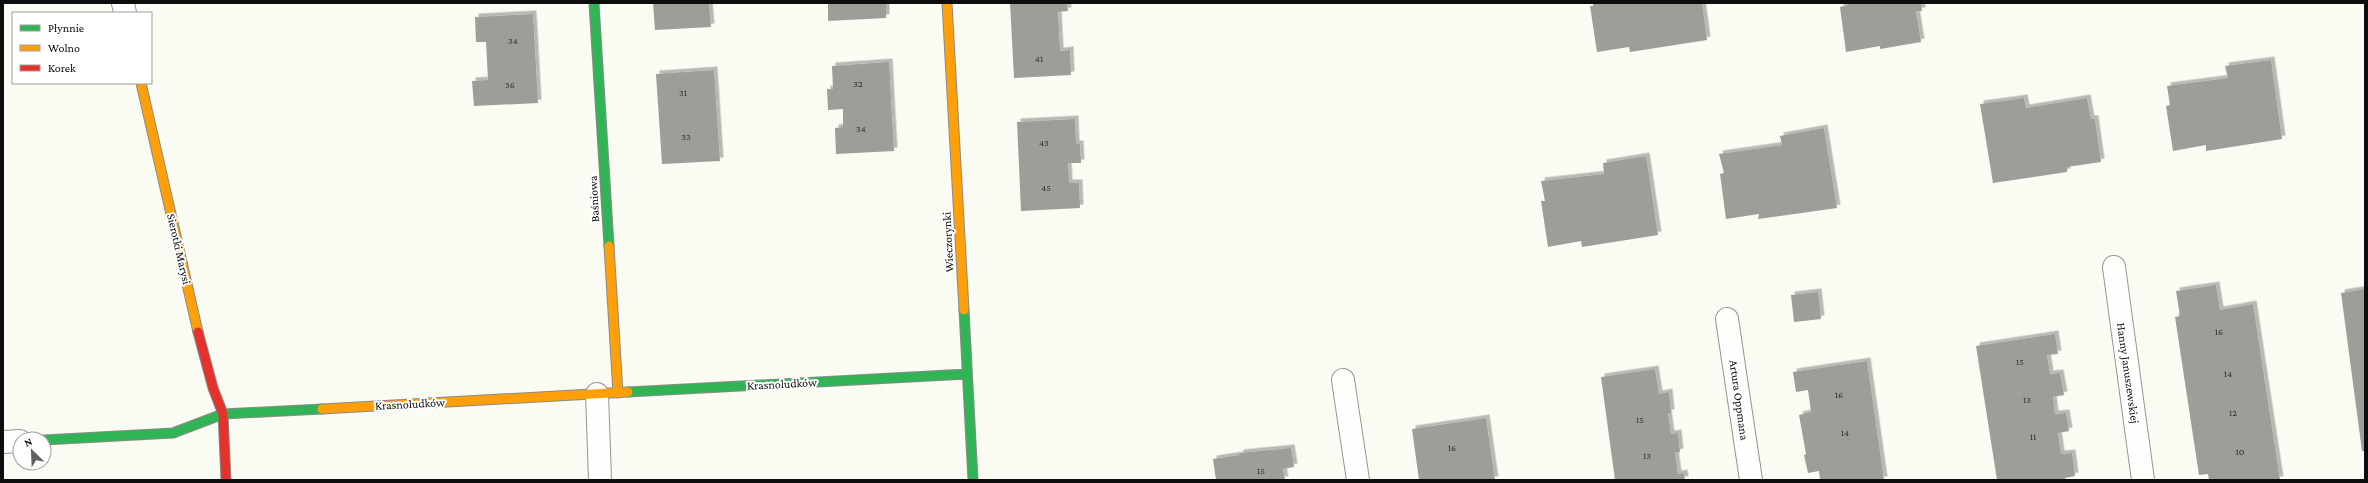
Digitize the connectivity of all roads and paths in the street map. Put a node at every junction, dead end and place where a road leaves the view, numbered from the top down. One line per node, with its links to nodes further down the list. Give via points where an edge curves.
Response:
1 (594, 3): 8 (street, Baśniowa)
2 (947, 3): 6 (street, Wieczorynki)
3 (141, 84): 9 (street, Sierotki Marysi, via 198,331 213,388)
4 (2114, 266): 16 (street, Hanny Januszewskiej)
5 (1727, 319): 15 (street, Artura Oppmana)
6 (967, 374): 8 (street, Krasnoludków); 13 (street, Wieczorynki)
7 (1343, 380): 14 (street)
8 (607, 393): 9 (street, Krasnoludków); 12 (street)
9 (223, 414): 10 (street, Krasnoludków, via 173,433); 11 (street)
10 (52, 440)
11 (226, 480)
12 (600, 480)
13 (973, 480)
14 (1358, 480)
15 (1751, 480)
16 (2143, 480)

